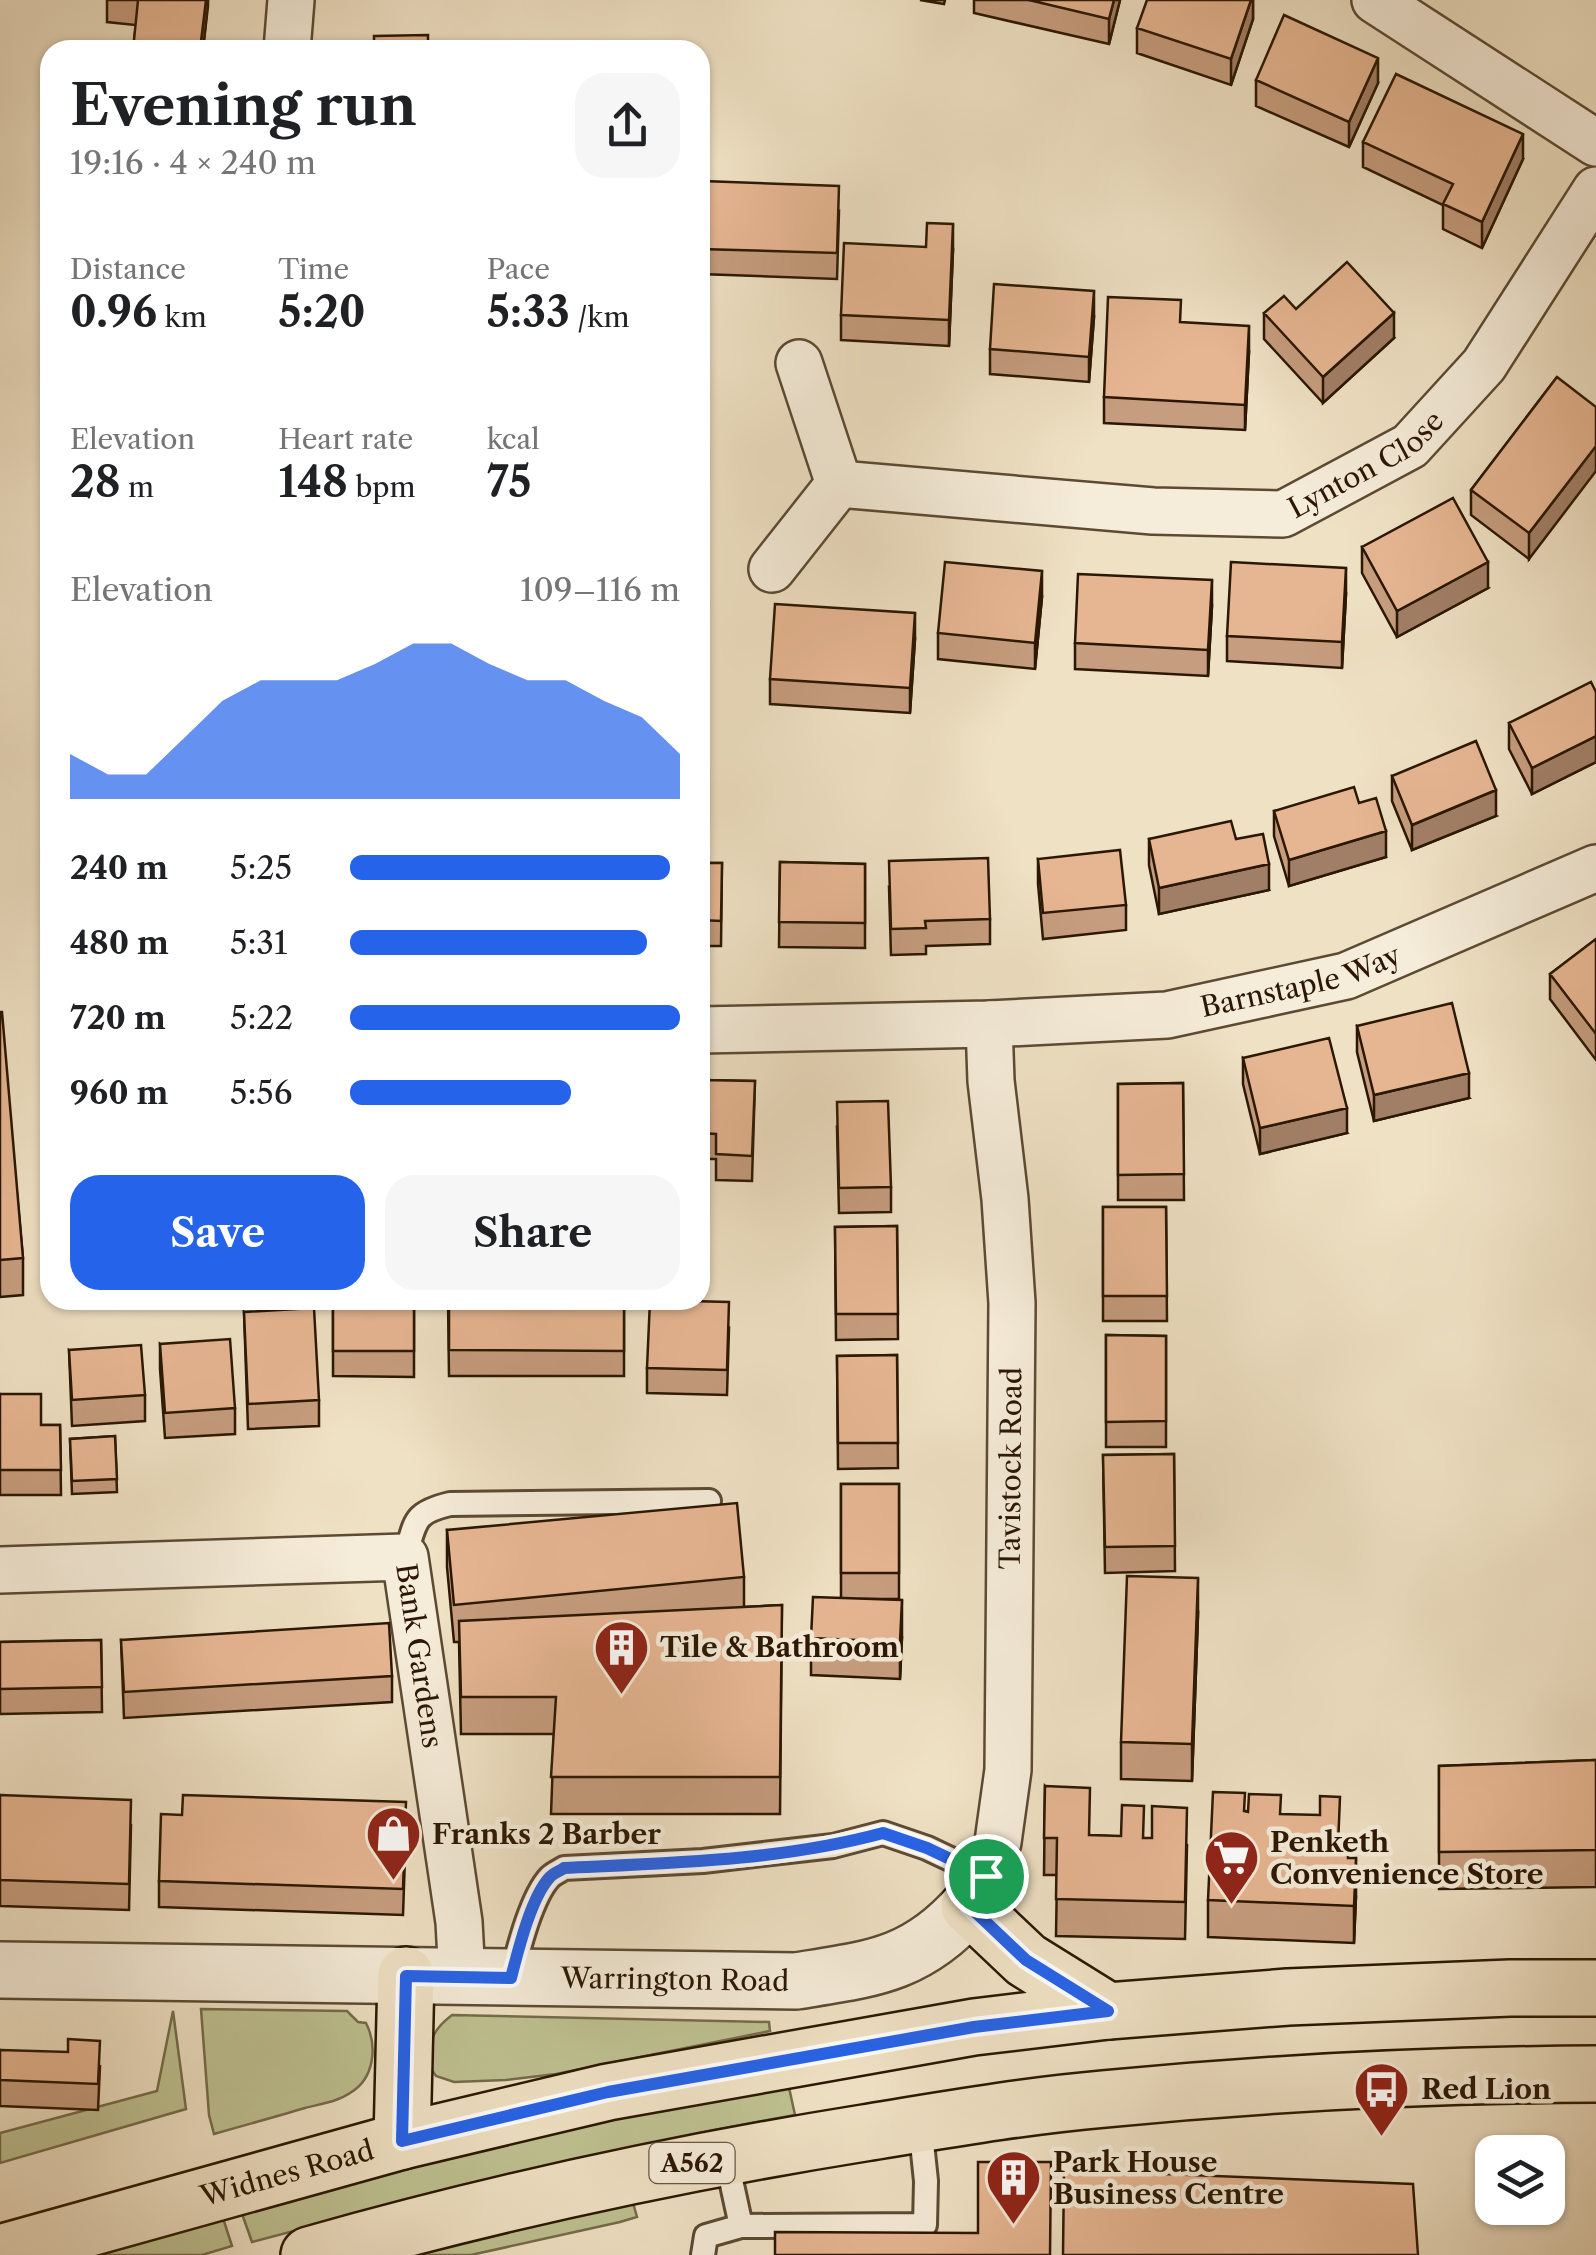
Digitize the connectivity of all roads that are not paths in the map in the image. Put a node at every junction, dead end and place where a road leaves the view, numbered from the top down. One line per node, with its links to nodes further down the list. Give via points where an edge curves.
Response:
1 (290, 0): 3 (street)
2 (1375, 0): 4 (street)
3 (288, 40)
4 (1596, 143)
5 (1596, 190): 7 (street, Lynton Close, via 1484,365 1410,446 1283,514 1153,511)
6 (799, 363): 7 (street)
7 (839, 484): 8 (street)
8 (772, 569)
9 (1596, 868): 10 (street, Barnstaple Way, via 1346,976 1167,1015)
10 (989, 1024): 11 (street, Barnstaple Way); 15 (street, Tavistock Road, via 1012,1303 1008,1770 998,1842)
11 (710, 1030)
12 (710, 1500): 13 (lane, via 450,1504 428,1509 417,1520)
13 (405, 1557): 14 (street, Bank Gardens); 18 (street, Bank Gardens, via 460,1922)
14 (0, 1570)
15 (978, 1891): 18 (street, Warrington Road, via 943,1933 907,1956 864,1970 796,1981); 18 (lane, via 927,1848 883,1833 833,1846 703,1861 564,1868 550,1877 524,1933); 20 (main road, via 1026,1960)
16 (0, 1970): 17 (street, Warrington Road)
17 (406, 1976): 18 (street, Warrington Road); 23 (main road)
18 (487, 1978)
19 (1596, 1988): 20 (main road, via 1288,1997)
20 (1108, 2011): 23 (main road, Widnes Road, via 1001,2022 662,2082)
21 (1596, 2074): 22 (main road, A562, via 1326,2083 1080,2101)
22 (920, 2124): 24 (main road, A562); 25 (lane, via 925,2225)
23 (402, 2141): 26 (main road, Widnes Road)
24 (726, 2157): 25 (lane); 27 (main road, A562, via 477,2209)
25 (741, 2226): 28 (lane, via 706,2236)
26 (0, 2252)
27 (309, 2255)
28 (703, 2255)

